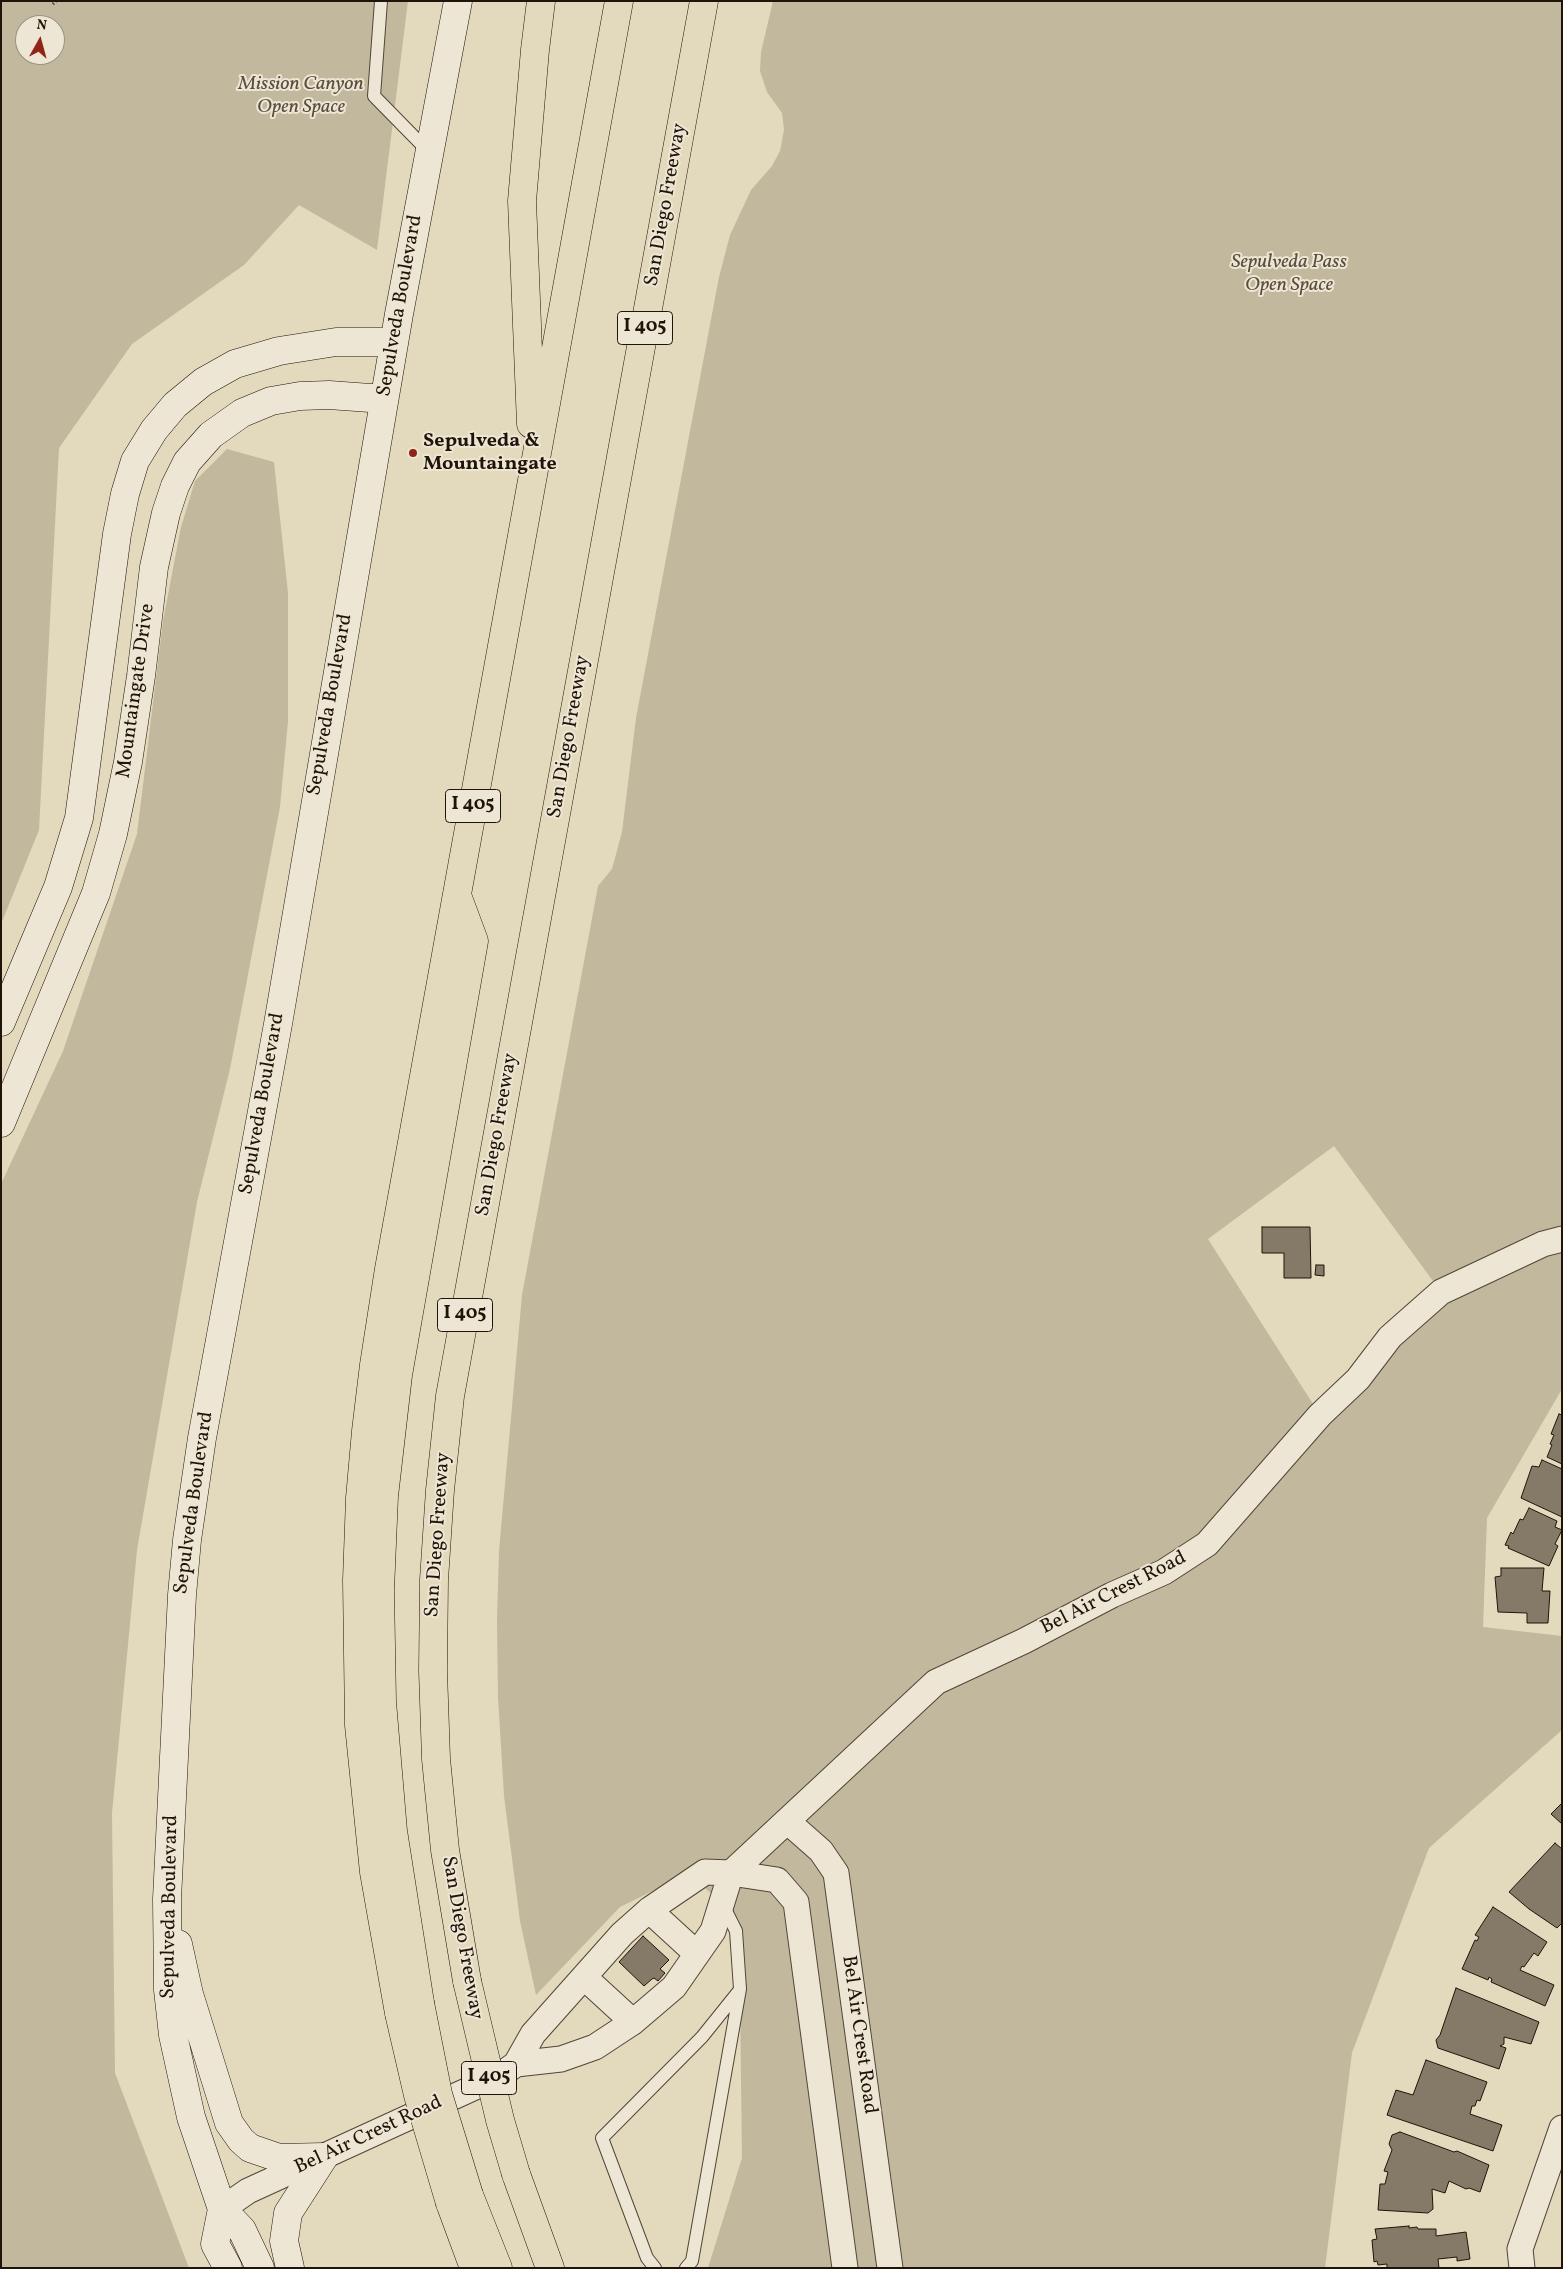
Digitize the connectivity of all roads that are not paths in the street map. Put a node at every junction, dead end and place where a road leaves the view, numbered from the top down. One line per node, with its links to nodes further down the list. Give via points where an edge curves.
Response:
1 (380, 1): 6 (lane, via 374,96)
2 (458, 1): 6 (main road, Sepulveda Boulevard)
3 (541, 1): 9 (highway, via 522,201)
4 (619, 1): 9 (highway, I 405)
5 (704, 1): 32 (highway, San Diego Freeway / I 405, bridge, via 464,1321 440,1490 434,1580 436,1750 446,1859 467,1981 498,2111 516,2174)
6 (428, 151): 7 (main road, Sepulveda Boulevard)
7 (394, 342): 8 (main road, Sepulveda Boulevard); 10 (main road, Mountaingate Drive, via 336,342 236,364 203,382 175,405 154,430 136,461 117,534 79,818 58,887)
8 (384, 399): 11 (main road, Mountaingate Drive, via 300,396 242,413 211,435 187,462 174,486 154,567 128,762 113,834 96,894); 15 (main road, Sepulveda Boulevard, via 278,1024 194,1489 178,1650)
9 (532, 472): 25 (highway, I 405, bridge, via 389,1269 374,1365 360,1498 357,1590 360,1733 374,1872 410,2008 418,2095)
10 (1, 1022)
11 (1, 1123)
12 (1562, 1240): 13 (street, Bel Air Crest Road, via 1543,1244 1441,1292 1390,1337 1358,1379 1320,1415 1207,1544 1164,1572 936,1682)
13 (787, 1821): 14 (street, Bel Air Crest Road); 36 (street, Bel Air Crest Road, via 821,1851 836,1873)
14 (731, 1872): 16 (street, Bel Air Crest Road); 17 (street, Bel Air Crest Road, via 705,1872); 35 (street, Bel Air Crest Road, via 777,1880 796,1902)
15 (167, 1899): 24 (main road, via 190,1994 229,2123 240,2140 250,2148 279,2158); 26 (main road, Sepulveda Boulevard, via 172,2035 191,2117)
16 (722, 1902): 18 (street, Bel Air Crest Road, via 713,1931); 20 (lane, via 736,1931)
17 (649, 1910): 18 (street); 19 (street, Bel Air Crest Road, via 622,1934)
18 (697, 1954): 21 (street, Bel Air Crest Road, via 674,1988)
19 (584, 1977): 21 (street); 22 (street, Bel Air Crest Road, via 533,2034)
20 (740, 1989): 33 (lane, via 702,2037 602,2138 647,2258); 34 (lane, via 692,2260)
21 (633, 2022): 22 (street, Bel Air Crest Road, via 595,2046 561,2059)
22 (516, 2064): 24 (street, Bel Air Crest Road, via 499,2076)
23 (1561, 2135): 37 (street, via 1520,2249)
24 (324, 2156): 26 (street, Bel Air Crest Road, via 248,2191); 29 (main road, via 288,2213 284,2241)
25 (459, 2199): 30 (highway, I 405); 31 (highway)
26 (222, 2209): 27 (main road, via 215,2244); 28 (main road, via 242,2230)
27 (228, 2268)
28 (260, 2268)
29 (290, 2268)
30 (474, 2268)
31 (498, 2268)
32 (550, 2268)
33 (655, 2268)
34 (686, 2268)
35 (845, 2268)
36 (890, 2268)
37 (1522, 2268)

